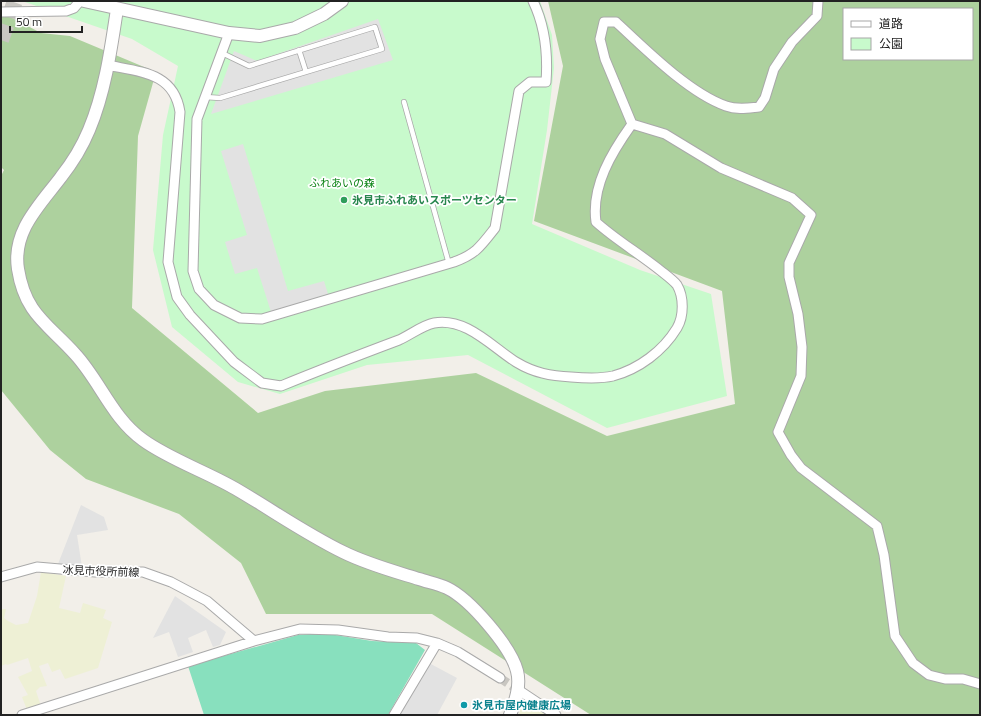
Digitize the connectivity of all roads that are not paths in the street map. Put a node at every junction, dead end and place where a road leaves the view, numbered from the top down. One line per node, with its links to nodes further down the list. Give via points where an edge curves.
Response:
1 (80, 1): 7 (street, via 74,8 66,11)
2 (84, 1): 6 (street)
3 (342, 1): 8 (street, via 324,14 295,28 260,36)
4 (533, 1): 16 (street, via 538,11 548,56 546,82 530,82 519,91 495,228 470,256)
5 (818, 1): 15 (street, via 817,16 792,42 774,70 765,98 759,107 742,109 726,107 705,96 656,59 616,22 604,22 600,39 604,59)
6 (117, 9): 8 (street); 11 (street)
7 (1, 12)
8 (229, 33): 10 (street)
9 (299, 50): 10 (lane, via 249,66); 12 (lane); 12 (lane, via 375,27 382,50)
10 (222, 53): 13 (street)
11 (107, 65): 15 (street, via 148,73 159,78 178,98 180,112 168,262 177,297 190,315 234,362 262,383 281,386 409,336 433,323 459,325 516,362 538,373 552,376 612,376 635,367 650,357 669,340 678,326 683,304 680,292 676,284 645,258 596,222 594,207 600,181); 25 (street, via 99,103 76,156 34,211 23,230 17,266 22,289 34,313 89,370 126,427 145,441 235,488 314,538 374,566 447,588 478,611 517,671 518,685)
12 (306, 72): 13 (lane, via 220,98)
13 (205, 97): 16 (street, via 197,119 193,271 199,289 214,305 240,318 262,318)
14 (404, 102): 16 (lane)
15 (632, 124): 21 (street, via 665,134 721,168 792,198 811,215 789,263 789,277 798,314 802,347 801,376 778,432 801,468 877,526 884,555 895,636 913,663 929,676 963,679)
16 (449, 264)
17 (1, 577): 18 (street, 冰見市役所前線, via 37,567 95,572 143,572 171,582 207,601)
18 (254, 641): 19 (street, via 300,628 417,638); 23 (street)
19 (437, 643): 20 (street, via 458,652); 24 (street)
20 (500, 678)
21 (980, 684)
22 (520, 692): 26 (street)
23 (22, 715)
24 (394, 715)
25 (510, 715)
26 (556, 715)

